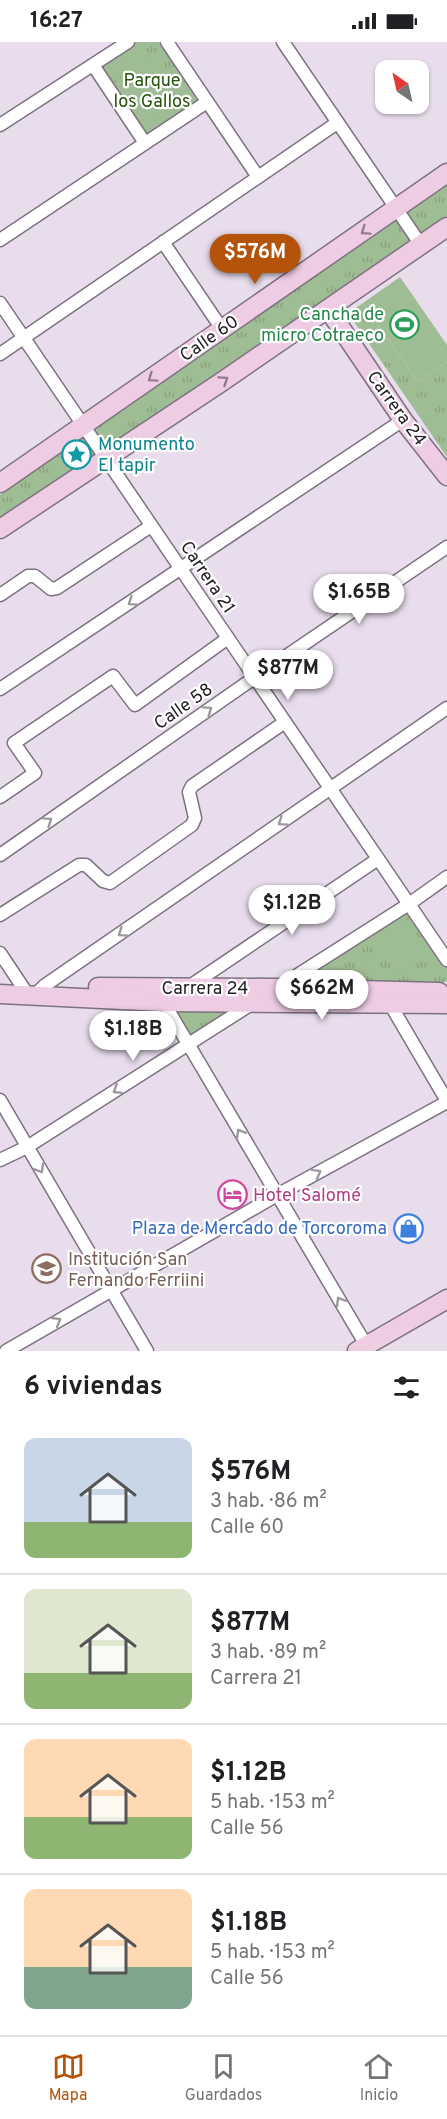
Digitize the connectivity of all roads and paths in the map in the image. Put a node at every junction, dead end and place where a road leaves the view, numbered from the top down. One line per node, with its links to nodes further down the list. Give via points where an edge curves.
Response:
1 (128, 42): 4 (street)
2 (167, 42): 5 (street)
3 (283, 42): 6 (street)
4 (93, 65): 7 (street); 8 (street)
5 (207, 102): 8 (street); 10 (street)
6 (337, 123): 10 (street); 11 (street)
7 (0, 125)
8 (145, 143): 13 (street)
9 (447, 173): 11 (street, Calle 60)
10 (258, 177): 14 (street)
11 (396, 209): 15 (street); 18 (street, Calle 60, one-way to 18)
12 (447, 227): 15 (street)
13 (0, 240)
14 (163, 242): 18 (street); 19 (street)
15 (421, 245): 17 (street)
16 (0, 303): 19 (street, Carrera 21)
17 (328, 309): 21 (street, Carrera 24); 23 (street, one-way to 17)
18 (222, 329): 22 (street, Calle 60, one-way to 22)
19 (23, 338): 20 (street); 22 (street, Carrera 21)
20 (0, 354)
21 (403, 420): 24 (street, Carrera 24); 29 (street)
22 (83, 426): 23 (street, Carrera 21); 25 (street, Calle 60)
23 (105, 458): 26 (street, Carrera 21); 27 (street)
24 (447, 476)
25 (0, 483)
26 (152, 526): 29 (street, Carrera 21); 30 (street, via 57,588 51,589 35,576 28,576)
27 (0, 529)
28 (447, 547): 32 (street, Calle 58)
29 (181, 569): 31 (street, Carrera 21); 33 (street, one-way to 33)
30 (0, 595)
31 (228, 638): 32 (street, Carrera 21); 37 (street, via 135,705 112,676 14,742 35,773)
32 (254, 678): 35 (street, Carrera 21); 38 (street, Calle 58, one-way to 32)
33 (0, 689)
34 (447, 708): 36 (street)
35 (285, 722): 36 (street, Carrera 21); 42 (street, via 192,786 192,825 110,884 86,865 79,865)
36 (330, 789): 39 (street, Carrera 21); 48 (street, one-way to 48)
37 (0, 797)
38 (0, 855)
39 (378, 859): 41 (street, Carrera 21); 46 (street)
40 (447, 877): 41 (street)
41 (409, 904): 44 (street, Carrera 21); 47 (street)
42 (0, 915)
43 (0, 953): 48 (street)
44 (447, 960)
45 (0, 984): 48 (street, Carrera 24)
46 (189, 987): 47 (street, Carrera 24); 51 (street, Carrera 24)
47 (277, 988): 49 (street, Carrera 24); 52 (street)
48 (32, 990): 50 (street, Carrera 24); 51 (street, Carrera 24)
49 (447, 992)
50 (0, 994)
51 (159, 995): 52 (street, Carrera 24); 55 (street)
52 (255, 1002): 53 (street, Carrera 24); 55 (street)
53 (390, 1004): 54 (street, Carrera 24); 57 (street)
54 (447, 1004)
55 (188, 1044): 58 (street, one-way to 58); 60 (street, one-way to 55)
56 (0, 1100): 58 (street)
57 (447, 1101): 60 (street, one-way to 57)
58 (27, 1147): 59 (street); 61 (street, one-way to 61)
59 (0, 1160)
60 (277, 1195): 61 (street); 63 (street, one-way to 60)
61 (112, 1289): 64 (street, one-way to 61); 65 (street)
62 (447, 1299): 63 (street)
63 (364, 1349)
64 (6, 1351)
65 (147, 1351)

